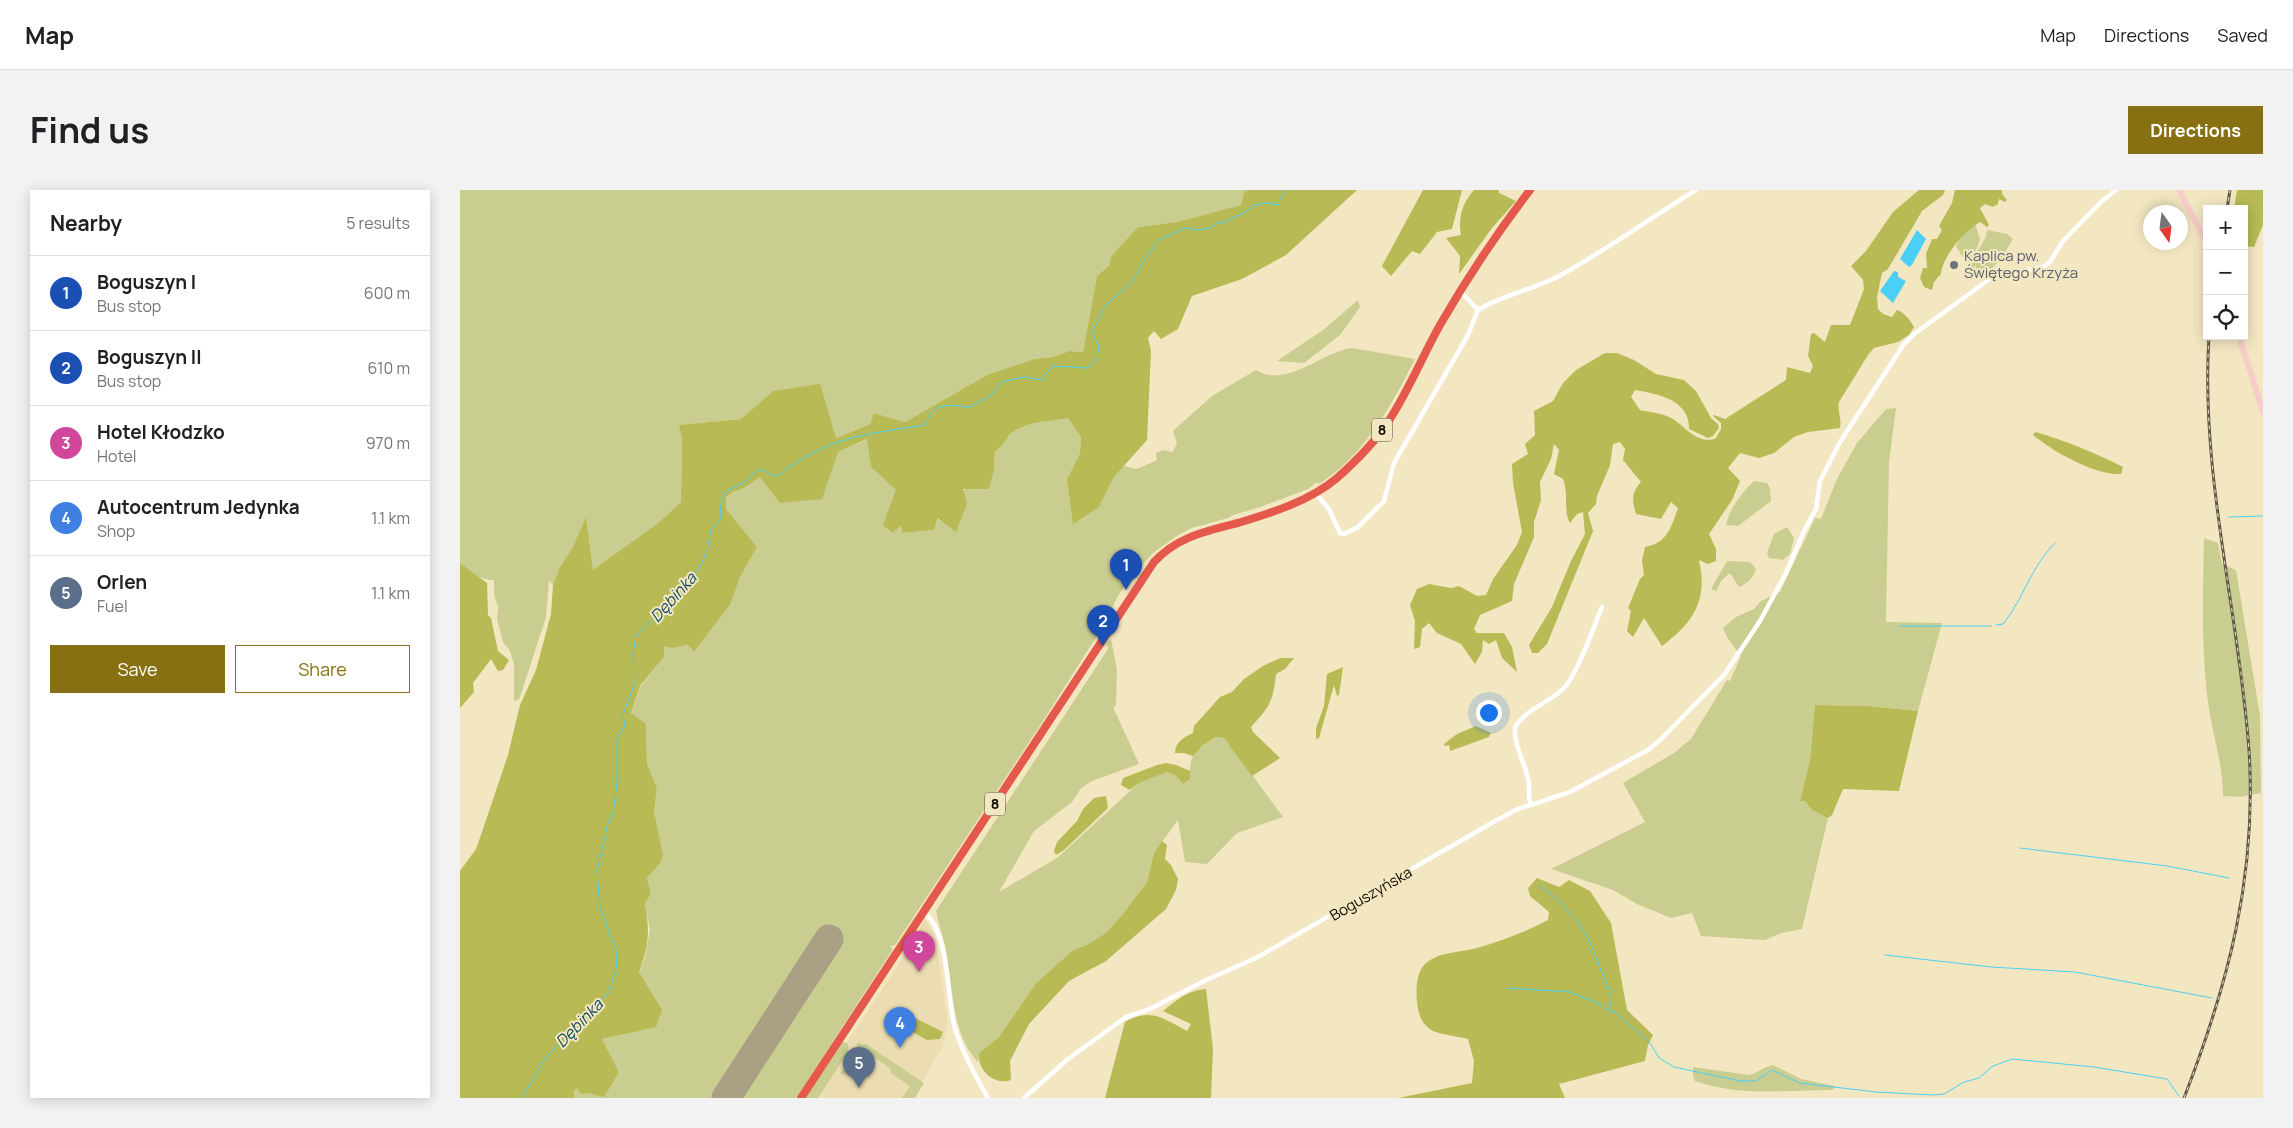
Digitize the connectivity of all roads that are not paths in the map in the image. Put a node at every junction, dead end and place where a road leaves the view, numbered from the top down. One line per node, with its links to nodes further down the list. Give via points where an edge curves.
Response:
1 (1530, 190): 6 (highway, 8, via 1491,242)
2 (1696, 190): 7 (street, via 1603,251 1558,276)
3 (2116, 190): 12 (street, Boguszyńska, via 2063,241 2050,262 2043,267 1991,278 1904,344 1840,442 1820,481 1816,509 1767,610 1713,688 1648,750 1570,792)
4 (2179, 190): 5 (street)
5 (2203, 235)
6 (1460, 292): 7 (street); 10 (highway, 8, via 1388,422 1338,477)
7 (1478, 310): 10 (street, via 1468,335 1394,463 1387,495 1381,505 1358,527 1344,534 1340,533 1329,509)
8 (2240, 340): 9 (street)
9 (2263, 412)
10 (1315, 493): 13 (highway, 8, via 1252,518 1194,534 1170,546 1154,562)
11 (1602, 607): 12 (street, via 1566,686 1515,727 1528,777)
12 (1531, 805): 16 (street, Boguszyńska, via 1497,820 1256,958 1150,1009 1126,1017 1068,1059)
13 (923, 912): 14 (highway, 8); 15 (street, via 932,920 940,937 955,1026 971,1067)
14 (801, 1098)
15 (988, 1098)
16 (1024, 1098)

